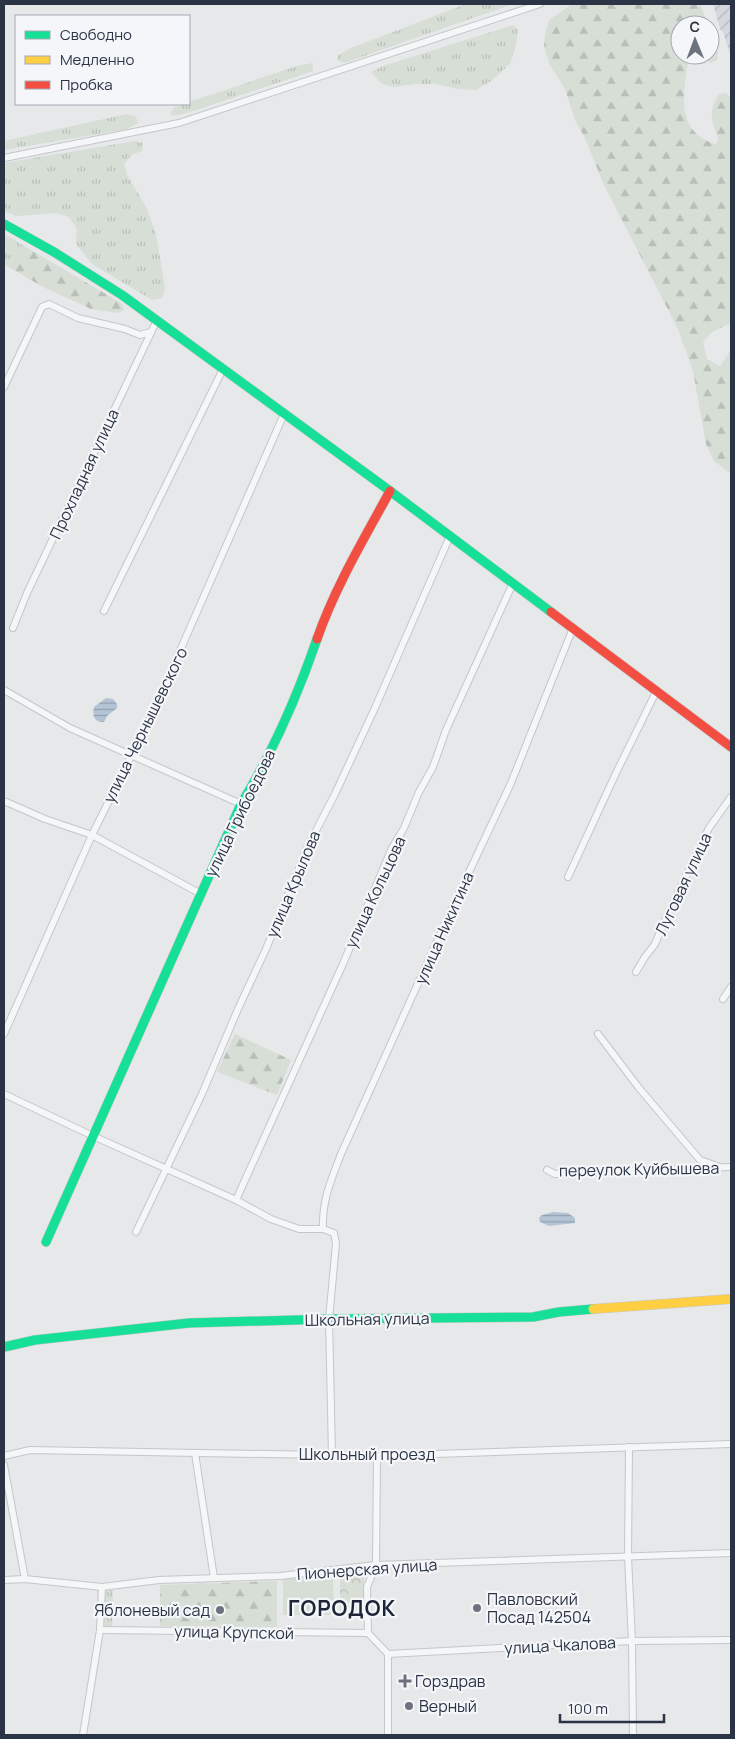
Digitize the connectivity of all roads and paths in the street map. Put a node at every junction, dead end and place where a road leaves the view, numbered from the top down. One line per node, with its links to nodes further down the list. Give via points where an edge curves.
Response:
1 (540, 4): 2 (street, via 179,124)
2 (4, 158)
3 (4, 224): 4 (street, via 54,252)
4 (157, 320): 5 (street, Прохладная улица); 6 (street)
5 (151, 332): 7 (street, via 140,334 78,318 49,304 42,307); 13 (street, Прохладная улица)
6 (223, 368): 8 (street); 12 (street)
7 (4, 387)
8 (284, 414): 9 (street); 18 (street, улица Чернышевского)
9 (390, 491): 10 (street); 21 (street, улица Грибоедова, via 343,580 276,739)
10 (450, 536): 11 (street); 34 (street, улица Крылова, via 374,710 308,846 202,1094)
11 (513, 583): 14 (street); 36 (street, улица Кольцова)
12 (104, 611)
13 (13, 628)
14 (573, 628): 16 (street); 37 (street, улица Никитина, via 511,783 341,1154 322,1210)
15 (4, 690): 18 (street, via 70,728)
16 (656, 692): 17 (street); 23 (street)
17 (731, 747)
18 (132, 755): 21 (street); 22 (street, улица Чернышевского)
19 (731, 797): 25 (street, Луговая улица, via 710,828 656,944)
20 (4, 801): 22 (street)
21 (241, 804): 24 (street, улица Грибоедова)
22 (92, 835): 24 (street); 28 (street, улица Чернышевского)
23 (568, 877)
24 (201, 894): 31 (street, улица Грибоедова)
25 (636, 972)
26 (731, 987): 27 (street)
27 (723, 1000)
28 (4, 1034)
29 (598, 1034): 32 (street, via 700,1160)
30 (4, 1094): 31 (street)
31 (93, 1136): 34 (street); 39 (street, улица Грибоедова)
32 (721, 1167): 33 (street, переулок Куйбышева); 35 (street, переулок Куйбышева, via 555,1174)
33 (731, 1167)
34 (165, 1168): 36 (street); 38 (street, улица Крылова)
35 (547, 1170)
36 (236, 1200): 37 (street, via 271,1219 299,1229)
37 (323, 1229): 41 (street, via 334,1233 336,1244)
38 (136, 1232)
39 (46, 1242)
40 (731, 1299): 41 (street, Школьная улица, via 559,1312 533,1317)
41 (329, 1319): 42 (street, Школьная улица, via 189,1323 35,1340); 46 (street)
42 (4, 1348)
43 (731, 1444): 44 (street, Школьный проезд)
44 (629, 1447): 48 (street, Школьный проезд); 51 (street)
45 (195, 1453): 46 (street, Школьный проезд); 47 (street, Школьный проезд, via 30,1450); 53 (street)
46 (332, 1455): 48 (street, Школьный проезд)
47 (4, 1456)
48 (377, 1456): 52 (street)
49 (4, 1465): 54 (street)
50 (731, 1553): 51 (street, Пионерская улица)
51 (628, 1557): 52 (street, Пионерская улица); 60 (street)
52 (376, 1565): 53 (street, Пионерская улица, via 280,1576); 58 (street, via 367,1587)
53 (214, 1578): 56 (street, Пионерская улица)
54 (25, 1579): 55 (street, Пионерская улица); 56 (street, Пионерская улица)
55 (4, 1580)
56 (102, 1587): 57 (street)
57 (100, 1630): 58 (street, улица Крупской); 62 (street)
58 (368, 1633): 61 (street)
59 (731, 1640): 60 (street, улица Чкалова)
60 (632, 1641): 61 (street, улица Чкалова); 64 (street)
61 (388, 1654): 63 (street)
62 (83, 1735)
63 (388, 1735)
64 (633, 1735)

